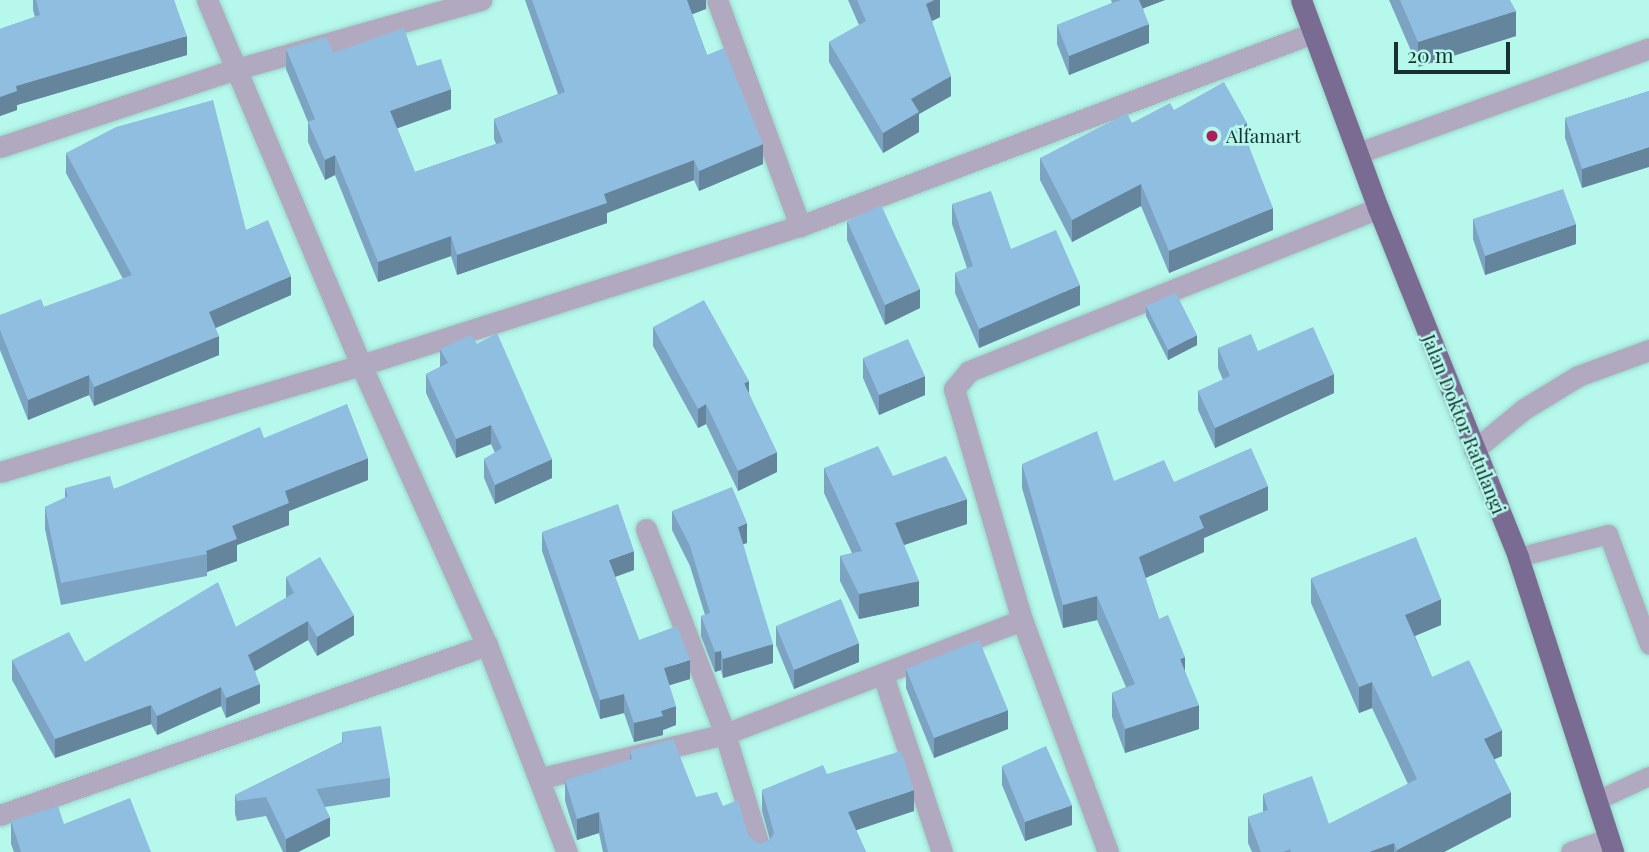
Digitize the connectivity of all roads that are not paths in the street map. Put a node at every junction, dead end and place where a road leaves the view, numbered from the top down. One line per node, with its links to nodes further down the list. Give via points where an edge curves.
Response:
1 (206, 0): 7 (street)
2 (481, 0): 7 (street)
3 (717, 0): 11 (street)
4 (1301, 0): 5 (highway, Jalan Doktor Ratulangi)
5 (1313, 33): 9 (highway, Jalan Doktor Ratulangi); 11 (street)
6 (1649, 48): 9 (street)
7 (233, 70): 8 (street); 13 (street)
8 (0, 147)
9 (1358, 153): 10 (highway, Jalan Doktor Ratulangi)
10 (1378, 208): 14 (highway, Jalan Doktor Ratulangi); 18 (street, via 960,378 954,390)
11 (800, 226): 13 (street)
12 (1649, 350): 14 (street, via 1578,376 1524,409)
13 (361, 365): 15 (street); 19 (street)
14 (1474, 450): 17 (highway, Jalan Doktor Ratulangi)
15 (0, 472)
16 (646, 529): 22 (street)
17 (1518, 556): 20 (lane, via 1608,534); 25 (highway, Jalan Doktor Ratulangi)
18 (1022, 620): 21 (street); 31 (street)
19 (487, 645): 24 (street); 26 (street)
20 (1649, 645)
21 (883, 675): 22 (street); 30 (street)
22 (724, 734): 24 (street); 29 (street)
23 (1649, 776): 25 (lane)
24 (541, 778): 28 (street)
25 (1597, 800): 27 (highway, Jalan Doktor Ratulangi)
26 (0, 815)
27 (1611, 845): 32 (street)
28 (567, 852)
29 (761, 852)
30 (942, 852)
31 (1108, 852)
32 (1571, 852)

